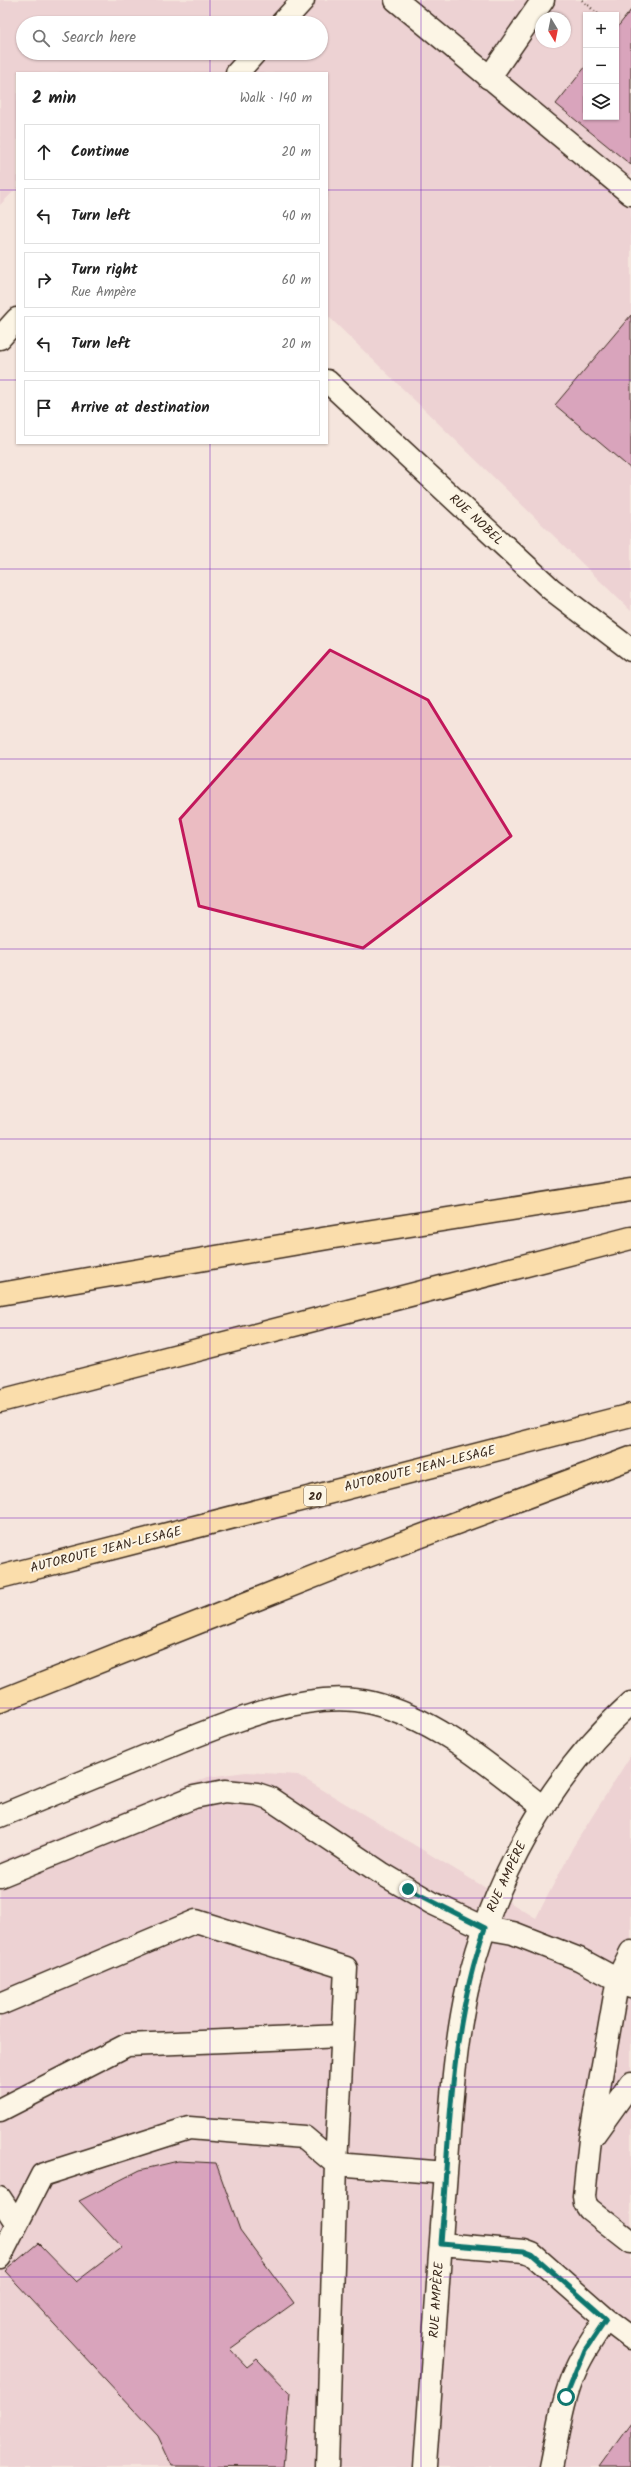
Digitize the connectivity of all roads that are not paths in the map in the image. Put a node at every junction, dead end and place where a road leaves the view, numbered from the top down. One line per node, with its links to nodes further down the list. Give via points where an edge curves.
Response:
1 (302, 0): 4 (street)
2 (396, 0): 7 (street)
3 (543, 0): 7 (street)
4 (288, 16)
5 (249, 60): 6 (street)
6 (238, 72)
7 (489, 78): 8 (street)
8 (631, 194)
9 (16, 320): 10 (street)
10 (0, 338)
11 (328, 383): 12 (street, RUE NOBEL, via 551,589)
12 (631, 650)
13 (631, 1190): 15 (highway, via 336,1236)
14 (631, 1238): 16 (highway)
15 (0, 1294)
16 (0, 1401)
17 (631, 1415): 19 (highway, AUTOROUTE JEAN-LESAGE / 20)
18 (631, 1458): 20 (highway, via 338,1567)
19 (0, 1577)
20 (0, 1701)
21 (631, 1703): 22 (street, RUE AMPÈRE, via 581,1756)
22 (544, 1808): 23 (street, via 462,1746 406,1715 371,1703 334,1700 258,1712); 25 (street, RUE AMPÈRE, via 510,1868)
23 (0, 1816)
24 (0, 1876): 25 (street, via 194,1797 225,1791 242,1792 269,1798 381,1873 432,1903)
25 (485, 1928): 27 (street, via 513,1933 579,1959); 34 (street, RUE AMPÈRE, via 470,1978 458,2038)
26 (631, 1952): 27 (street)
27 (624, 1982): 32 (street)
28 (0, 2004): 29 (street, via 196,1921 346,1968)
29 (342, 2036): 31 (street, via 127,2045); 33 (street)
30 (631, 2083): 32 (street)
31 (0, 2110)
32 (590, 2140): 37 (street, via 585,2204)
33 (336, 2164): 34 (street); 36 (street, via 304,2137 189,2128 42,2176); 42 (street)
34 (446, 2173): 38 (street, RUE AMPÈRE)
35 (0, 2198): 36 (street)
36 (17, 2224): 39 (street)
37 (631, 2242)
38 (441, 2244): 40 (street, via 524,2251 532,2254); 43 (street, RUE AMPÈRE)
39 (0, 2257)
40 (606, 2319): 41 (street); 44 (street, via 575,2370 566,2397)
41 (631, 2338)
42 (327, 2467)
43 (425, 2467)
44 (551, 2467)

